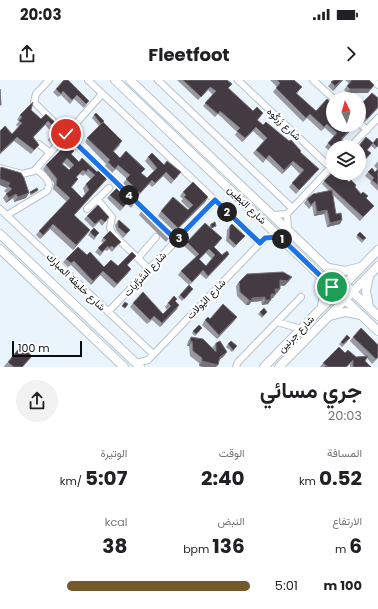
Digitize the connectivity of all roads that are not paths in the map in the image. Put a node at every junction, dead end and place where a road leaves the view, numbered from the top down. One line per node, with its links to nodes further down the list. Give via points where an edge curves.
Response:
1 (49, 80): 15 (street, via 34,100)
2 (88, 80): 11 (street)
3 (115, 80): 32 (main road, شارع البَطِين)
4 (130, 80): 30 (main road, شارع البَطِين)
5 (158, 80): 26 (street)
6 (238, 80): 19 (street, شارع زَركُوه)
7 (313, 80): 10 (street)
8 (372, 80): 9 (street)
9 (378, 85)
10 (326, 92)
11 (102, 94): 15 (street); 25 (street)
12 (378, 118): 13 (street)
13 (366, 130)
14 (364, 132): 16 (street)
15 (65, 133): 18 (street); 37 (street)
16 (357, 140)
17 (39, 144): 18 (street)
18 (50, 154): 21 (street)
19 (326, 161)
20 (0, 168): 21 (street, via 25,174)
21 (36, 169): 31 (street, via 48,181 49,188)
22 (326, 172): 26 (street)
23 (109, 188): 24 (street)
24 (97, 199): 28 (street); 41 (street, via 112,217 112,233)
25 (215, 200): 37 (street, شارع السَّرَّايات); 38 (street)
26 (292, 208): 29 (street)
27 (0, 209): 31 (street, شارع خليفة المبارك)
28 (87, 209)
29 (287, 214): 30 (street); 33 (street)
30 (272, 215): 33 (main road, شارع البَطِين)
31 (7, 216): 55 (street, شارع خليفة المبارك)
32 (266, 223): 36 (main road, شارع البَطِين); 38 (street)
33 (288, 230): 43 (main road, شارع البَطِين)
34 (0, 234): 64 (main road, شارع خليفة المبارك)
35 (156, 237): 41 (street)
36 (280, 237): 38 (street); 47 (main road, شارع البَطِين)
37 (176, 240): 45 (street, شارع السَّرَّايات)
38 (263, 240): 62 (street, شارع اليُولات)
39 (0, 249): 65 (main road)
40 (378, 250): 44 (main road, شارع جرنين)
41 (138, 258): 45 (street)
42 (378, 266): 46 (main road, شارع جرنين)
43 (327, 267): 44 (main road, via 345,271); 48 (main road, شارع البَطِين)
44 (362, 267): 48 (main road, شارع جرنين)
45 (149, 269): 55 (street, شارع السَّرَّايات)
46 (370, 274): 50 (main road, شارع جرنين); 53 (main road, via 366,291)
47 (321, 276): 49 (main road, شارع البَطِين); 54 (main road, via 325,292)
48 (345, 284): 49 (main road, شارع جرنين); 50 (main road, شارع البَطِين)
49 (337, 292): 52 (main road, شارع البَطِين); 54 (main road, شارع جرنين)
50 (353, 292): 52 (main road, شارع جرنين); 53 (main road, شارع البَطِين)
51 (302, 297): 59 (street)
52 (345, 300): 56 (main road, شارع جرنين); 57 (main road, شارع البَطِين)
53 (368, 307): 58 (main road, شارع البَطِين)
54 (320, 309): 60 (main road, شارع جرنين)
55 (108, 312): 62 (street, شارع خليفة المبارك)
56 (329, 316): 57 (main road, via 345,312); 69 (main road, شارع جرنين)
57 (362, 316): 61 (main road, شارع البَطِين)
58 (378, 316)
59 (277, 322): 60 (street); 67 (street)
60 (301, 329): 68 (main road, شارع جرنين)
61 (378, 331)
62 (153, 354): 63 (street, شارع اليُولات)
63 (148, 360): 64 (street); 66 (street)
64 (138, 365)
65 (124, 367)
66 (147, 367)
67 (236, 367)
68 (264, 367)
69 (279, 367)

